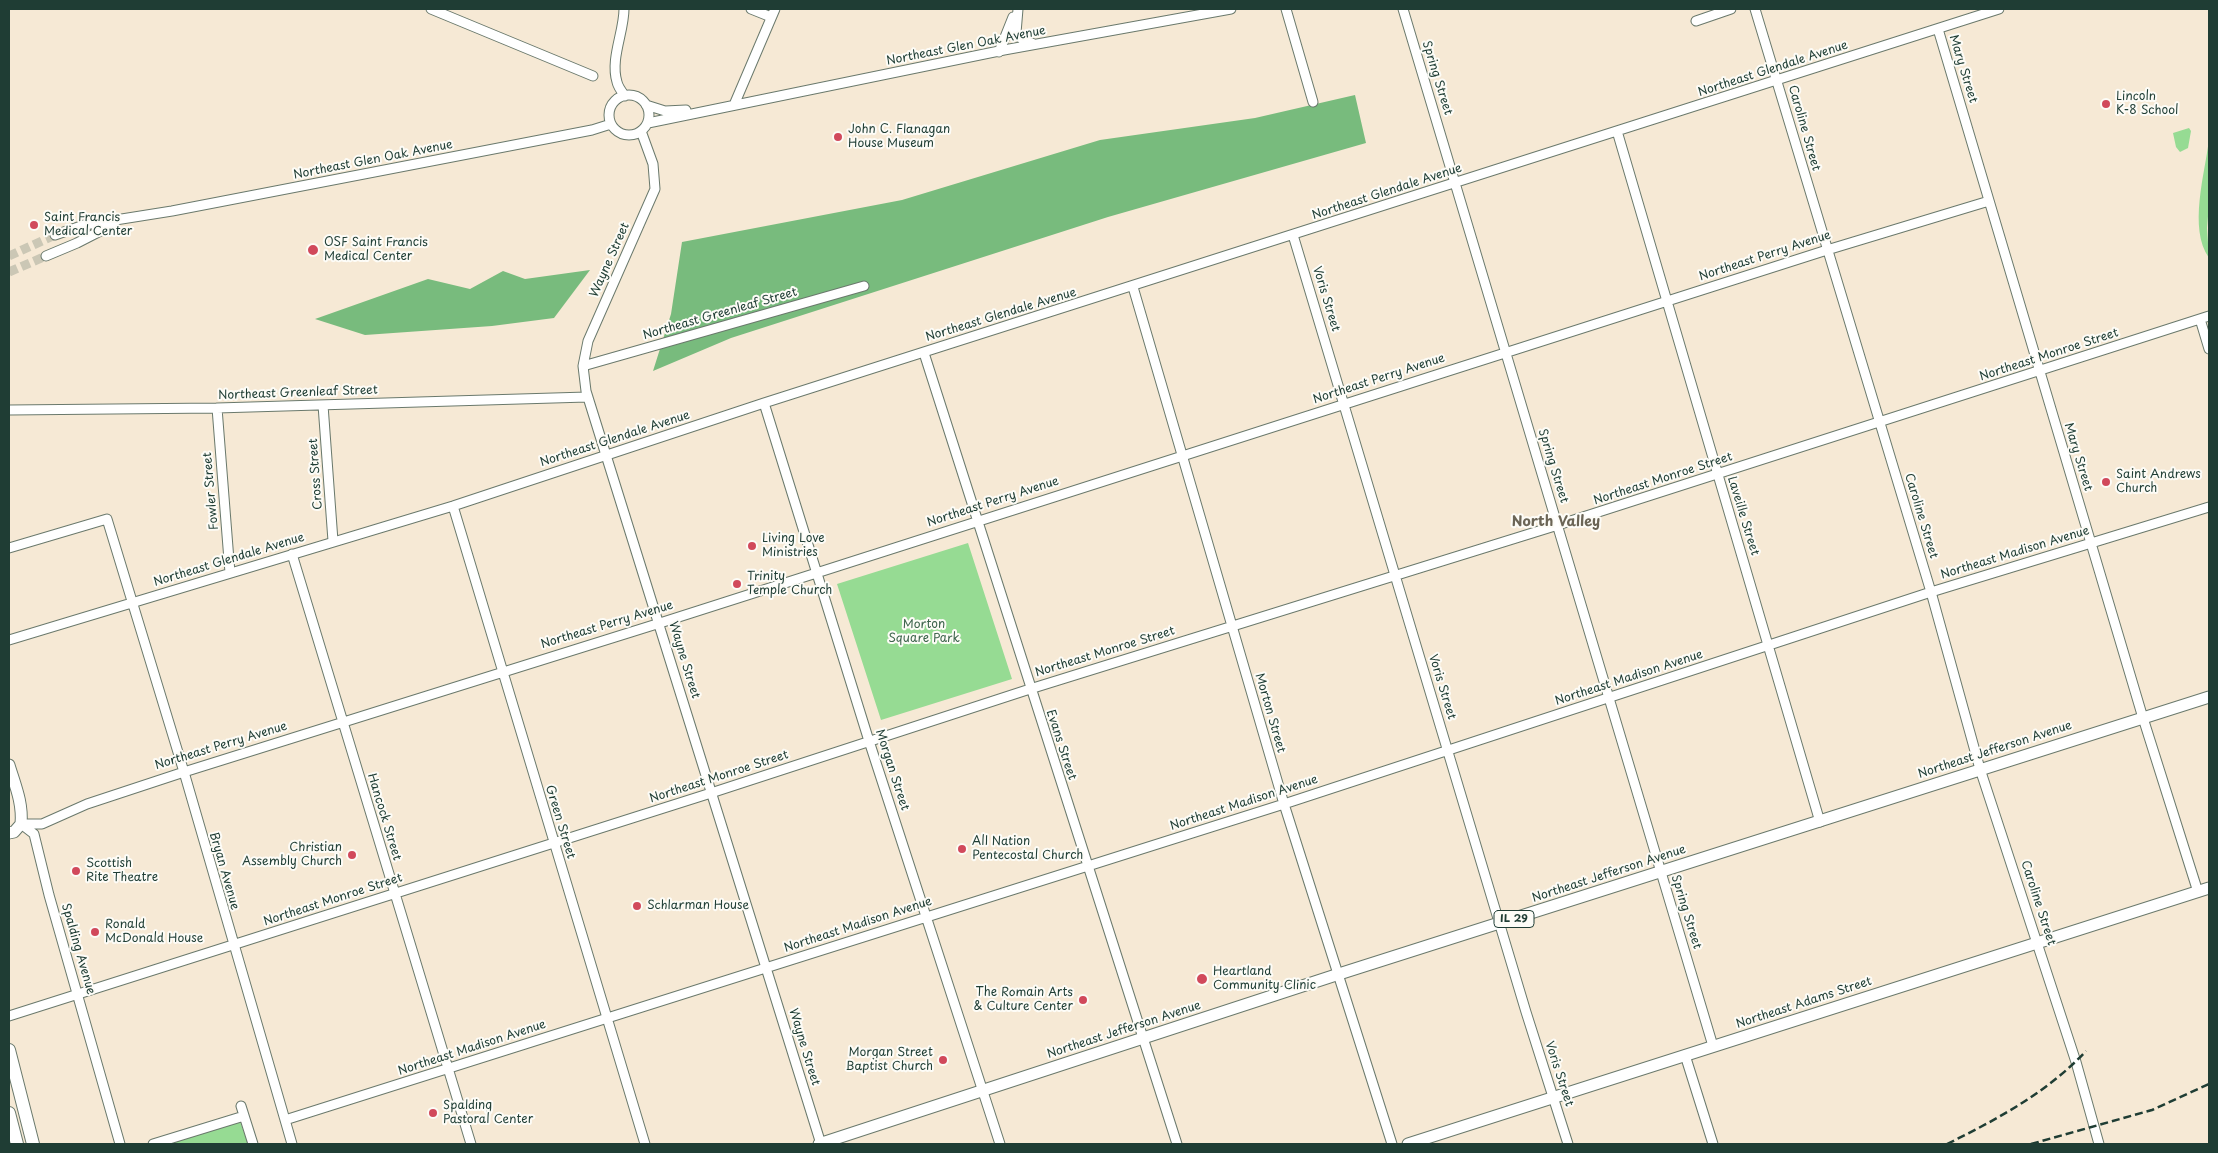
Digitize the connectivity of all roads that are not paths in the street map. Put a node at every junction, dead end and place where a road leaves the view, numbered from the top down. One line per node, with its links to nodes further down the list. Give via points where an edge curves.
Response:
1 (431, 9): 16 (street)
2 (624, 9): 18 (street, via 616,64 617,82)
3 (751, 9): 11 (street)
4 (1018, 9): 14 (street, via 1017,36 1028,43); 15 (street)
5 (1231, 9): 14 (street, Northeast Glen Oak Avenue)
6 (1286, 9): 19 (street)
7 (1403, 9): 27 (street, Spring Street)
8 (1731, 9): 12 (street)
9 (1755, 9): 17 (street, Caroline Street)
10 (1999, 9): 13 (street, Northeast Glendale Avenue)
11 (773, 13): 20 (street)
12 (1696, 21)
13 (1938, 29): 17 (street, Northeast Glendale Avenue); 28 (street, Mary Street)
14 (1045, 43): 15 (street, Northeast Glen Oak Avenue)
15 (999, 52): 20 (street, Northeast Glen Oak Avenue)
16 (592, 76)
17 (1777, 81): 25 (street, Northeast Glendale Avenue); 32 (street, Caroline Street)
18 (625, 96): 21 (street, via 637,97); 24 (street, via 611,107)
19 (1314, 102)
20 (734, 104): 22 (street, Northeast Glen Oak Avenue)
21 (646, 105): 22 (street, Northeast Glen Oak Avenue, via 665,110); 23 (street)
22 (707, 110): 23 (street, Northeast Glen Oak Avenue)
23 (648, 123): 26 (street)
24 (612, 124): 26 (street, via 625,135); 29 (street, Northeast Glen Oak Avenue)
25 (1617, 131): 27 (street, Northeast Glendale Avenue); 36 (street, Laveille Street)
26 (641, 132): 41 (street, Wayne Street, via 653,164 655,189 590,335)
27 (1455, 183): 31 (street, Northeast Glendale Avenue); 40 (street, Spring Street)
28 (1989, 201): 32 (street, Northeast Perry Avenue); 42 (street, Mary Street)
29 (138, 216): 30 (street, Northeast Glen Oak Avenue, via 84,225); 33 (street, Northeast Glen Oak Avenue, via 110,225)
30 (55, 235)
31 (1293, 236): 35 (street, Northeast Glendale Avenue); 46 (street, Voris Street)
32 (1827, 250): 36 (street, Northeast Perry Avenue); 49 (street, Caroline Street)
33 (46, 256)
34 (864, 286): 41 (street, Northeast Greenleaf Street)
35 (1133, 287): 39 (street, Northeast Glendale Avenue); 51 (street, Morton Street)
36 (1668, 302): 40 (street, Northeast Perry Avenue); 52 (street, Laveille Street)
37 (2205, 318): 38 (street); 42 (street, Northeast Monroe Street)
38 (2209, 349)
39 (924, 353): 44 (street, Northeast Glendale Avenue); 55 (street, Evans Street)
40 (1506, 353): 46 (street, Northeast Perry Avenue); 56 (street, Spring Street)
41 (584, 366): 43 (street, Wayne Street)
42 (2039, 371): 49 (street, Northeast Monroe Street); 58 (street, Mary Street)
43 (587, 397): 45 (street, Northeast Greenleaf Street); 50 (street, Wayne Street)
44 (764, 403): 50 (street, Northeast Glendale Avenue); 62 (street, Morgan Street)
45 (323, 405): 47 (street, Northeast Greenleaf Street); 57 (street, Cross Street)
46 (1345, 405): 51 (street, Northeast Perry Avenue); 63 (street, Voris Street)
47 (216, 408): 48 (street, Northeast Greenleaf Street); 61 (street, Fowler Street)
48 (9, 410)
49 (1880, 422): 52 (street, Northeast Monroe Street); 64 (street, Caroline Street)
50 (606, 455): 53 (street, Northeast Glendale Avenue); 66 (street, Wayne Street)
51 (1183, 456): 55 (street, Northeast Perry Avenue); 67 (street, Morton Street)
52 (1718, 475): 56 (street, Northeast Monroe Street); 69 (street, Laveille Street)
53 (453, 506): 57 (street, Northeast Glendale Avenue); 70 (street, Green Street)
54 (2209, 506): 58 (street, Northeast Madison Avenue)
55 (978, 522): 62 (street, Northeast Perry Avenue); 71 (street, Evans Street)
56 (1558, 525): 63 (street, Northeast Monroe Street); 73 (street, Spring Street)
57 (333, 541): 60 (street, Northeast Glendale Avenue)
58 (2091, 543): 64 (street, Northeast Madison Avenue); 74 (street, Mary Street)
59 (9, 548): 65 (street, Bryan Avenue, via 107,519)
60 (292, 554): 61 (street, Northeast Glendale Avenue); 75 (street, Hancock Street)
61 (230, 573): 65 (street, Northeast Glendale Avenue)
62 (816, 573): 66 (street, Northeast Perry Avenue); 76 (street, Morgan Street)
63 (1394, 576): 67 (street, Northeast Monroe Street); 77 (street, Voris Street)
64 (1932, 592): 69 (street, Northeast Madison Avenue); 79 (street, Caroline Street)
65 (132, 604): 68 (street, Northeast Glendale Avenue); 80 (street, Bryan Avenue)
66 (660, 623): 70 (street, Northeast Perry Avenue); 81 (street, Wayne Street)
67 (1231, 626): 71 (street, Northeast Monroe Street); 82 (street, Morton Street)
68 (9, 640)
69 (1770, 646): 73 (street, Northeast Madison Avenue); 83 (street, Laveille Street)
70 (502, 672): 75 (street, Northeast Perry Avenue); 86 (street, Green Street)
71 (1030, 689): 76 (street, Northeast Monroe Street); 87 (street, Evans Street)
72 (2209, 697): 74 (main road, Northeast Jefferson Avenue / IL 29)
73 (1609, 698): 77 (street, Northeast Madison Avenue); 88 (street, Spring Street)
74 (2143, 718): 79 (main road, Northeast Jefferson Avenue / IL 29); 89 (street, Mary Street)
75 (343, 723): 80 (street, Northeast Perry Avenue); 90 (street, Hancock Street)
76 (869, 740): 81 (street, Northeast Monroe Street); 91 (street, Morgan Street)
77 (1448, 750): 82 (street, Northeast Madison Avenue); 92 (street, Voris Street)
78 (9, 765): 84 (main road, via 20,800)
79 (1980, 769): 83 (main road, Northeast Jefferson Avenue / IL 29); 93 (street, Caroline Street)
80 (184, 772): 84 (street, Northeast Perry Avenue, via 87,804 42,824); 94 (street, Bryan Avenue)
81 (711, 793): 86 (street, Northeast Monroe Street); 95 (street, Wayne Street)
82 (1284, 804): 87 (street, Northeast Madison Avenue); 96 (street, Morton Street)
83 (1820, 822): 88 (main road, Northeast Jefferson Avenue / IL 29)
84 (22, 824): 85 (main road, Northeast Perry Avenue); 97 (street, Spalding Avenue, via 34,834)
85 (9, 833)
86 (554, 843): 90 (street, Northeast Monroe Street); 99 (street, Green Street)
87 (1088, 865): 91 (street, Northeast Madison Avenue); 100 (street, Evans Street)
88 (1660, 872): 92 (main road, Northeast Jefferson Avenue / IL 29); 101 (street, Spring Street)
89 (2204, 890): 93 (main road, Northeast Adams Street)
90 (395, 894): 94 (street, Northeast Monroe Street); 104 (street, Hancock Street)
91 (927, 917): 95 (street, Northeast Madison Avenue); 105 (street, Morgan Street)
92 (1500, 923): 96 (main road, Northeast Jefferson Avenue / IL 29); 106 (street, Voris Street)
93 (2038, 942): 101 (main road, Northeast Adams Street); 126 (street, Caroline Street)
94 (232, 945): 97 (street, Northeast Monroe Street); 110 (street, Bryan Avenue)
95 (767, 967): 99 (street, Northeast Madison Avenue); 119 (street, Wayne Street)
96 (1338, 974): 100 (main road, Northeast Jefferson Avenue / IL 29); 122 (street, Morton Street)
97 (77, 993): 98 (street, Northeast Monroe Street); 113 (street, Spalding Avenue)
98 (9, 1016)
99 (606, 1018): 104 (street, Northeast Madison Avenue); 118 (street, Green Street)
100 (1142, 1038): 105 (main road, Northeast Jefferson Avenue / IL 29); 121 (street, Evans Street)
101 (1713, 1046): 103 (main road, Northeast Adams Street)
102 (9, 1050): 112 (highway)
103 (1685, 1056): 106 (main road, Northeast Adams Street); 125 (street)
104 (447, 1069): 110 (street, Northeast Madison Avenue); 117 (street, Hancock Street)
105 (983, 1090): 119 (main road, Northeast Jefferson Avenue / IL 29); 120 (street, Morgan Street)
106 (1553, 1098): 123 (main road, Northeast Adams Street); 124 (street, Voris Street)
107 (240, 1106): 109 (street)
108 (9, 1114): 111 (highway)
109 (244, 1116): 114 (street); 115 (street)
110 (285, 1120): 116 (street, Bryan Avenue)
111 (17, 1144)
112 (33, 1144)
113 (120, 1144)
114 (153, 1144)
115 (253, 1144)
116 (292, 1144)
117 (471, 1144)
118 (645, 1144)
119 (821, 1144)
120 (1000, 1144)
121 (1177, 1144)
122 (1392, 1144)
123 (1408, 1144)
124 (1568, 1144)
125 (1713, 1144)
126 (2099, 1144)

